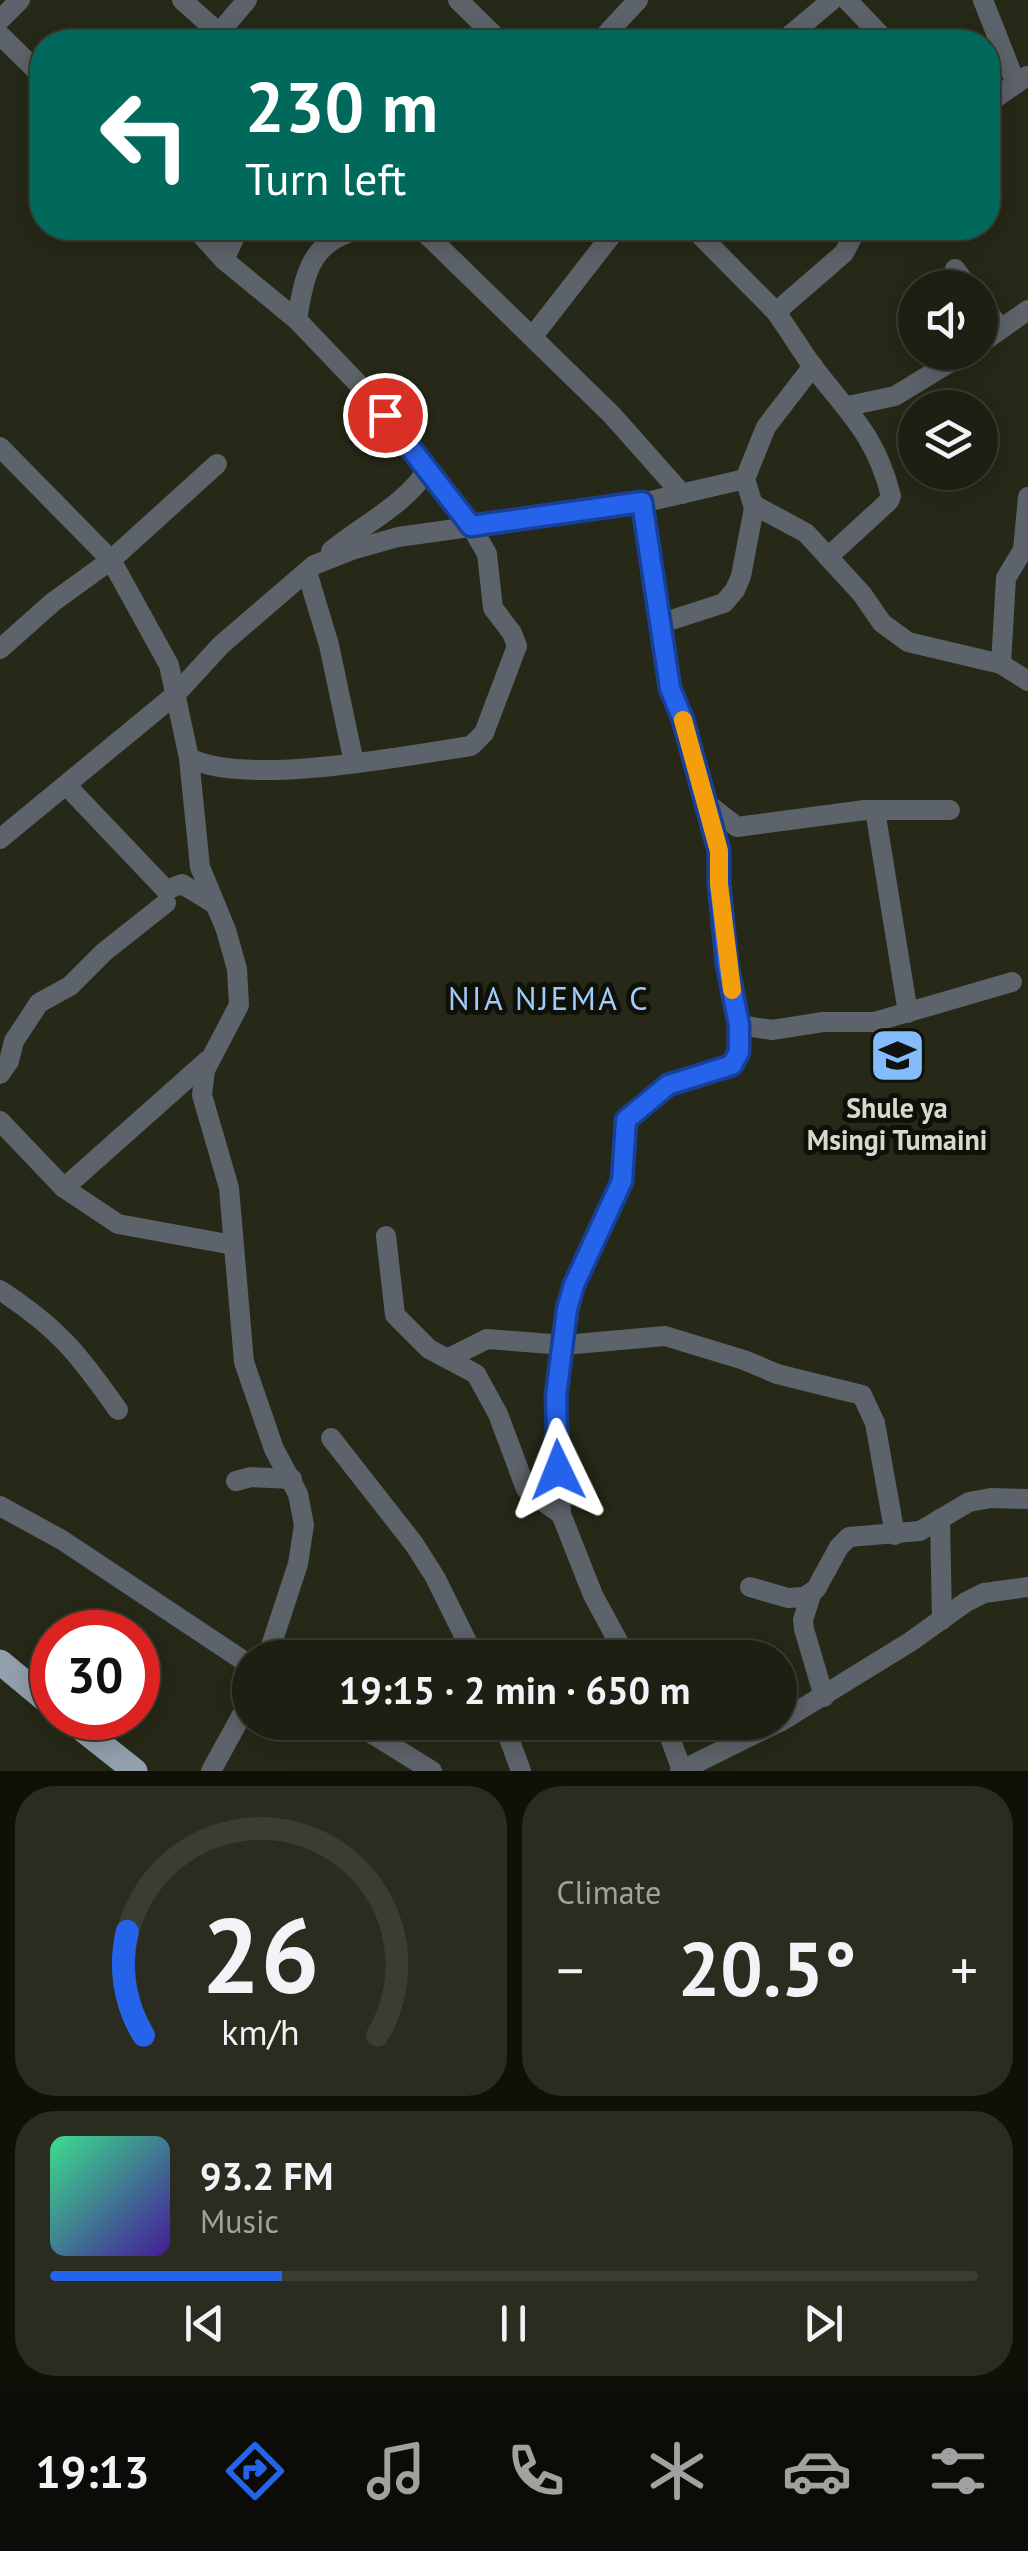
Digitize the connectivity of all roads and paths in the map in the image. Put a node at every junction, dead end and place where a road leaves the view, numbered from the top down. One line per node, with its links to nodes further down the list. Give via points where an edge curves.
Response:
1 (20, 0): 9 (street)
2 (182, 0): 10 (street)
3 (247, 0): 11 (street)
4 (458, 0): 12 (street)
5 (832, 0): 14 (street)
6 (847, 0): 15 (street)
7 (983, 0): 16 (street)
8 (631, 2): 13 (street)
9 (0, 20)
10 (215, 30)
11 (229, 30)
12 (487, 30)
13 (609, 30)
14 (796, 30)
15 (875, 30)
16 (998, 30)
17 (0, 34): 19 (street)
18 (1000, 34): 20 (street)
19 (30, 64)
20 (1024, 81): 21 (street)
21 (1000, 96)
22 (206, 240): 29 (street)
23 (233, 240): 29 (street)
24 (335, 240): 32 (street, via 314,256)
25 (433, 240): 36 (street)
26 (608, 240): 36 (street)
27 (705, 240): 31 (street)
28 (851, 240): 31 (street)
29 (224, 260): 32 (street)
30 (1028, 310): 34 (street)
31 (776, 312): 37 (street)
32 (297, 320): 42 (street)
33 (998, 325): 34 (street)
34 (1001, 329): 35 (street)
35 (998, 331)
36 (533, 336): 44 (street)
37 (812, 366): 39 (street); 43 (street, via 766,427)
38 (938, 370): 39 (street, via 895,396)
39 (848, 406): 49 (street, via 875,446 890,499)
40 (0, 447): 50 (street)
41 (217, 464): 50 (street)
42 (428, 469): 48 (street); 51 (street, via 406,498)
43 (745, 479): 44 (street); 47 (street)
44 (682, 494): 46 (street)
45 (1028, 497): 54 (street, via 1023,550 1006,578)
46 (642, 502): 48 (street); 52 (street)
47 (754, 505): 49 (street, via 806,533); 52 (street, via 735,590 724,603)
48 (471, 526): 51 (street, via 352,550); 58 (street, via 489,558 493,608 516,646 484,733 471,746)
49 (828, 558): 54 (street, via 882,622 908,642)
50 (111, 560): 53 (street); 56 (street, via 169,665)
51 (310, 568): 56 (street); 58 (street)
52 (662, 623): 60 (street, via 670,688)
53 (0, 648)
54 (1000, 664): 55 (street)
55 (1028, 680)
56 (176, 694): 57 (street); 59 (street)
57 (189, 758): 58 (street, via 220,770); 67 (street, via 200,866)
58 (354, 762)
59 (67, 786): 64 (street); 67 (street, via 166,890 182,884)
60 (705, 802): 63 (street); 65 (street)
61 (875, 810): 62 (street); 63 (street); 69 (street)
62 (950, 810)
63 (737, 827): 65 (street)
64 (0, 839)
65 (719, 851): 70 (street)
66 (166, 903): 72 (street, via 70,986 40,1003)
67 (213, 903): 71 (street, via 229,940 240,998)
68 (1012, 982): 69 (street)
69 (908, 1013): 70 (street, via 772,1030)
70 (739, 1025): 78 (street, via 732,1065 668,1085 626,1120 622,1181 574,1285)
71 (210, 1058): 74 (street); 76 (street, via 202,1095 229,1188)
72 (0, 1074)
73 (0, 1121): 74 (street)
74 (64, 1188): 76 (street, via 118,1224)
75 (386, 1236): 79 (street, via 395,1315 419,1341)
76 (234, 1245): 82 (street, via 244,1362 274,1449)
77 (0, 1290): 80 (street, via 73,1348)
78 (564, 1344): 79 (street, via 487,1339); 86 (street, via 556,1396); 88 (street, via 666,1336 862,1396 875,1423)
79 (449, 1358): 86 (street, via 476,1374 490,1396 526,1489)
80 (118, 1410)
81 (331, 1438): 94 (street, via 414,1544)
82 (292, 1479): 83 (street); 93 (street, via 304,1533)
83 (236, 1481)
84 (1028, 1500): 87 (street, via 969,1502)
85 (0, 1506): 96 (street)
86 (561, 1514): 95 (street)
87 (940, 1519): 88 (street); 92 (street)
88 (895, 1535): 91 (street, via 850,1538)
89 (1028, 1587): 92 (street, via 984,1593)
90 (750, 1588): 91 (street, via 788,1598)
91 (811, 1595): 99 (street, via 802,1620)
92 (942, 1620): 99 (street)
93 (273, 1640)
94 (466, 1640)
95 (617, 1640)
96 (232, 1654)
97 (0, 1662): 98 (main road)
98 (30, 1687)
99 (824, 1697): 100 (street)
100 (797, 1712)
101 (232, 1733): 108 (street)
102 (95, 1740): 107 (main road)
103 (382, 1740): 109 (street)
104 (510, 1740): 110 (street)
105 (670, 1740): 111 (street)
106 (744, 1740): 111 (street)
107 (134, 1771)
108 (211, 1771)
109 (432, 1771)
110 (521, 1771)
111 (681, 1771)

